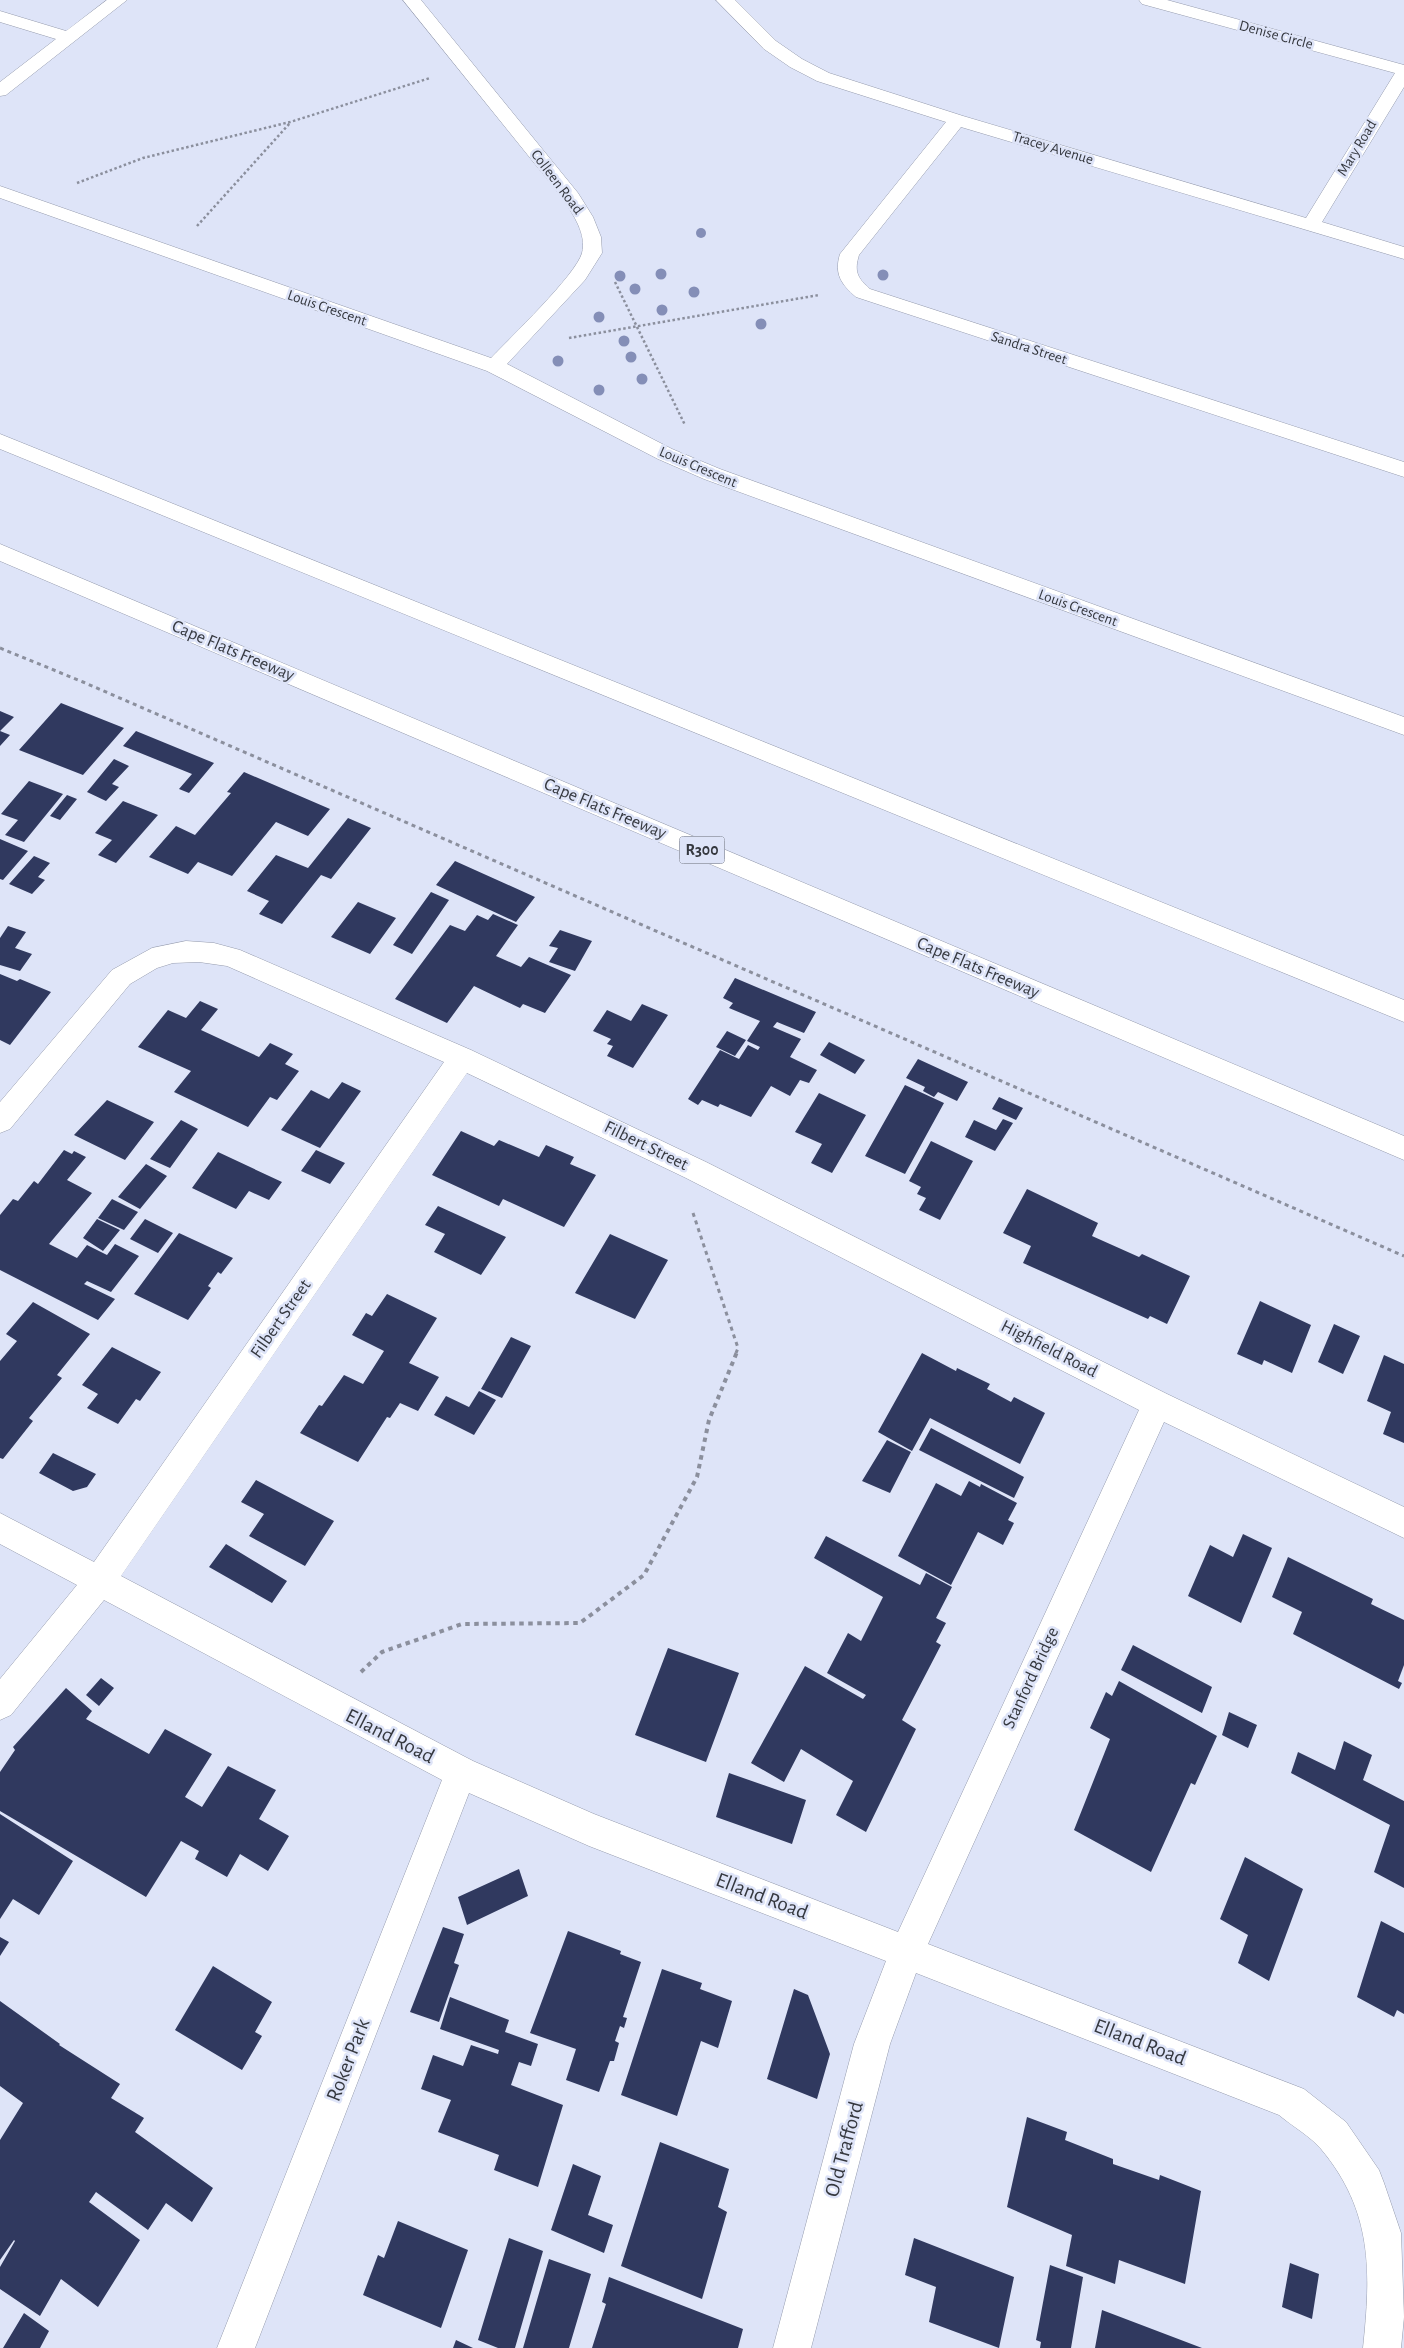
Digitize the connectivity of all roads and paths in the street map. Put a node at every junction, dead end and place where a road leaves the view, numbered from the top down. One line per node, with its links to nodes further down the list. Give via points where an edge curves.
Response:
1 (118, 0): 6 (main road)
2 (412, 0): 7 (main road, Colleen Road)
3 (725, 0): 10 (main road, Tracey Avenue, via 770,45 823,77)
4 (1148, 0): 8 (main road, Denise Circle)
5 (0, 16): 6 (main road)
6 (69, 38): 9 (main road)
7 (467, 68): 11 (path, via 419,80); 21 (main road, Colleen Road, via 571,197 591,228 592,255 573,283)
8 (1404, 71): 14 (main road, Mary Road)
9 (0, 91)
10 (957, 120): 14 (main road, Tracey Avenue); 24 (main road, Sandra Street, via 850,254 845,268 850,282 863,293)
11 (290, 122): 13 (path, via 144,158); 15 (path)
12 (0, 192): 13 (main road, Louis Crescent)
13 (21, 200): 15 (main road, Louis Crescent)
14 (1311, 225): 16 (main road, Tracey Avenue)
15 (172, 253): 21 (main road, Louis Crescent)
16 (1404, 253)
17 (612, 277): 19 (path)
18 (818, 295): 19 (path)
19 (638, 327): 20 (path); 22 (path)
20 (562, 340)
21 (494, 366): 27 (main road, Louis Crescent, via 665,454 712,474)
22 (689, 434)
23 (0, 441): 28 (main road)
24 (1404, 470)
25 (0, 552): 31 (main road, Cape Flats Freeway / R300)
26 (0, 648): 33 (path)
27 (1404, 726)
28 (1404, 1011)
29 (462, 1058): 30 (main road, Filbert Street, via 231,957 203,950 172,952 144,960 121,977); 32 (main road, Filbert Street); 37 (main road, Filbert Street)
30 (0, 1121)
31 (1404, 1148)
32 (696, 1170): 34 (main road, Highfield Road); 39 (path, via 687,1196 738,1348 709,1420 697,1477 644,1575 580,1623 462,1624 382,1652 359,1674)
33 (1404, 1256)
34 (1157, 1404): 35 (main road, Highfield Road); 41 (main road, Stanford Bridge)
35 (1404, 1523)
36 (0, 1528): 37 (main road, Elland Road)
37 (100, 1580): 38 (main road, Filbert Street); 39 (main road, Elland Road)
38 (0, 1704)
39 (341, 1711): 40 (main road, Elland Road)
40 (461, 1773): 41 (main road, Elland Road, via 589,1829); 42 (main road, Roker Park)
41 (906, 1953): 43 (main road, Old Trafford, via 872,2044); 44 (main road, Elland Road, via 1290,2102 1333,2135 1366,2183 1384,2233 1388,2300)
42 (236, 2348)
43 (792, 2348)
44 (1382, 2348)

